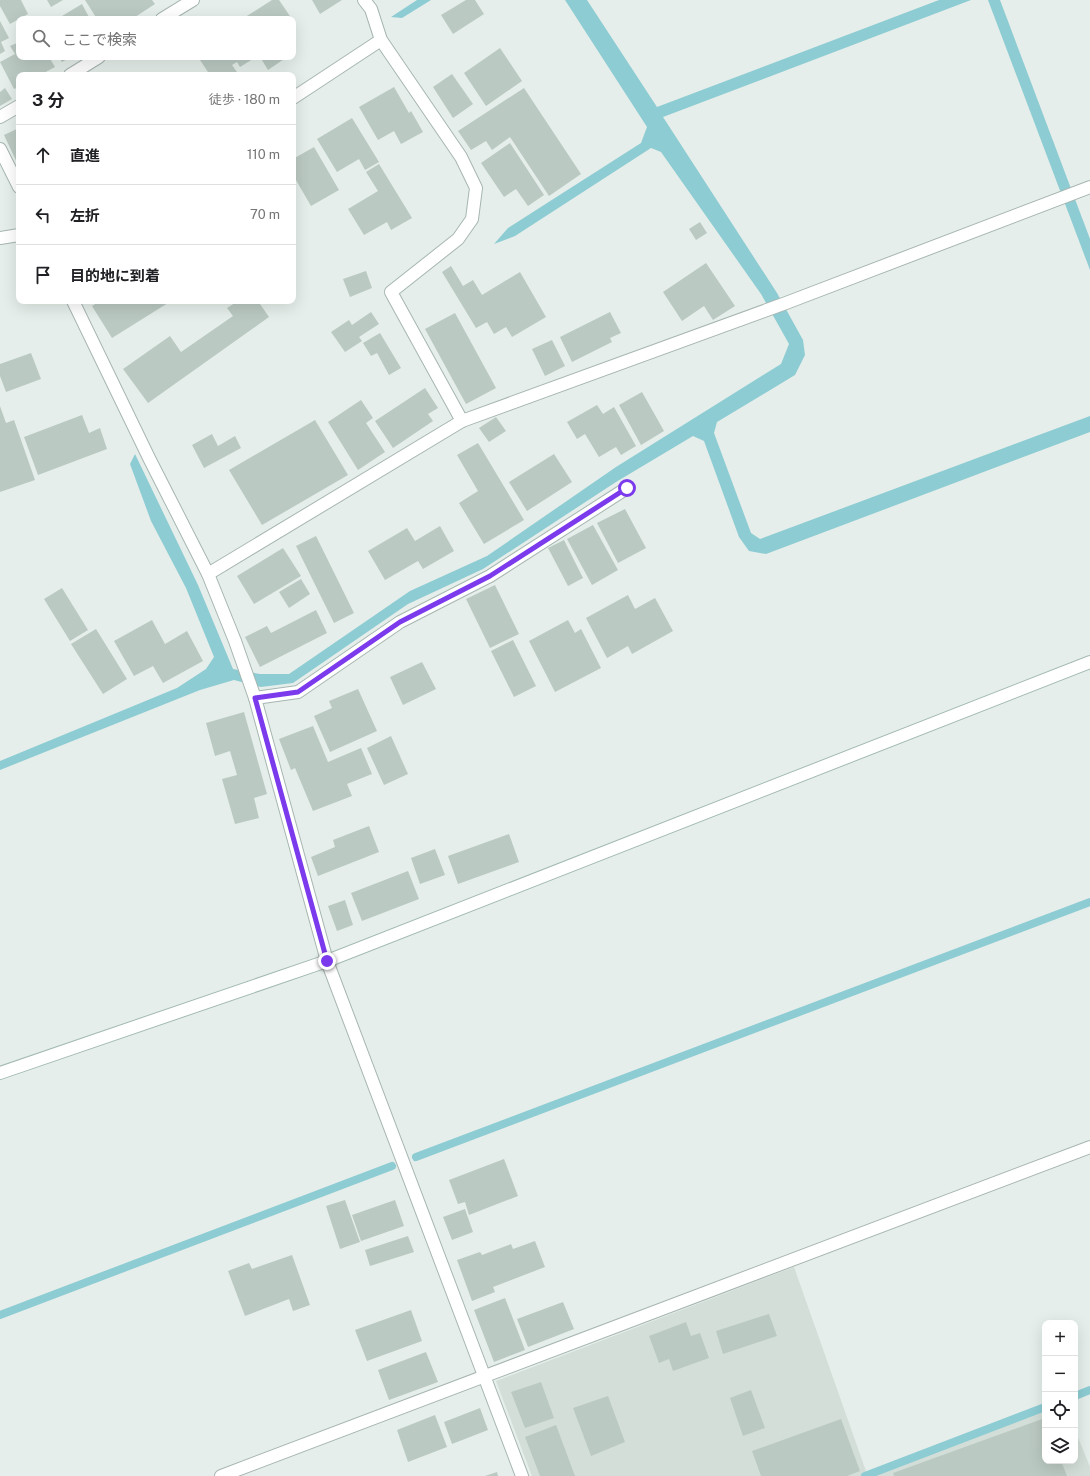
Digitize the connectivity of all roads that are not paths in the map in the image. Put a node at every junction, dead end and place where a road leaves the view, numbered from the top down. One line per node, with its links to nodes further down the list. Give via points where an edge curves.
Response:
1 (193, 0): 3 (street)
2 (364, 0): 4 (street, via 371,10)
3 (167, 16)
4 (381, 40): 7 (street); 16 (street, via 461,157 476,188 472,219 458,239 391,292)
5 (94, 60): 6 (street)
6 (75, 72)
7 (296, 96)
8 (16, 108): 9 (street)
9 (0, 117)
10 (0, 149): 11 (street)
11 (16, 181)
12 (1090, 187): 16 (street, via 786,303)
13 (16, 235): 14 (street)
14 (0, 238)
15 (74, 304): 18 (street, via 148,458)
16 (462, 421): 18 (street)
17 (627, 488): 20 (street, via 490,576 400,622 298,692)
18 (208, 574): 20 (street)
19 (1090, 662): 21 (street)
20 (253, 693): 21 (street)
21 (327, 961): 22 (street); 24 (street)
22 (0, 1073)
23 (1090, 1147): 24 (street)
24 (485, 1376): 25 (street); 26 (street)
25 (221, 1476)
26 (522, 1476)

